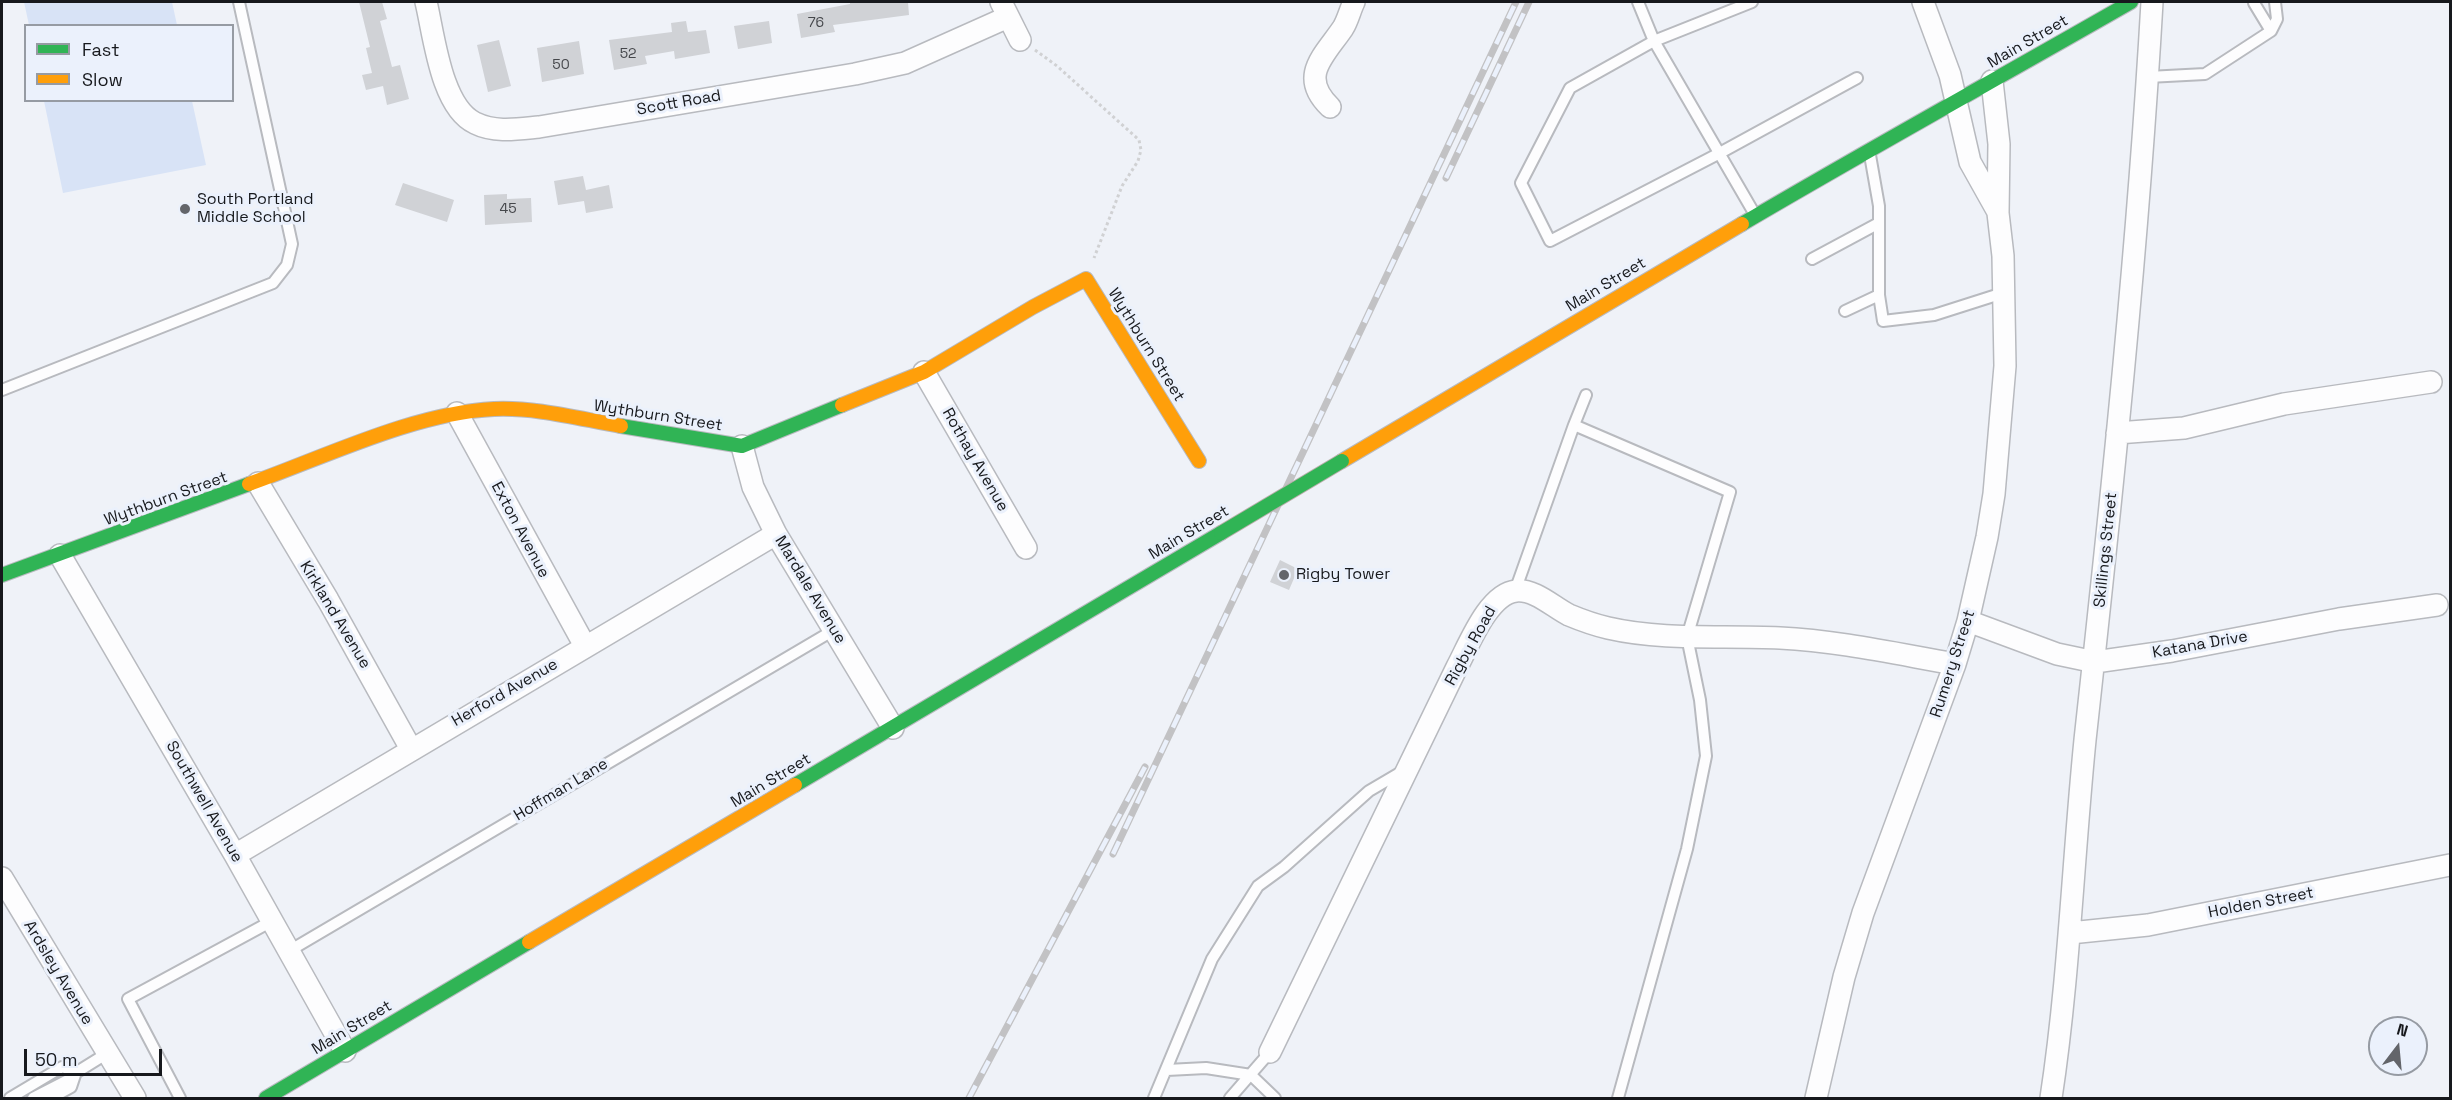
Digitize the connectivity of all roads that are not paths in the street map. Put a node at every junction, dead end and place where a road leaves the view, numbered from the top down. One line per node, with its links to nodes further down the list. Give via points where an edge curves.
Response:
1 (239, 2): 31 (lane, via 292,244 287,265 273,283)
2 (426, 2): 11 (street, Scott Road, via 450,99 462,115 476,124 507,130 905,63 938,50)
3 (1354, 2): 19 (street, via 1345,26 1319,60 1314,79 1318,96)
4 (1638, 2): 14 (lane)
5 (1752, 2): 14 (lane)
6 (1923, 2): 18 (street, Rumery Street)
7 (2129, 2): 17 (main road, Main Street)
8 (2152, 2): 15 (street, Skillings Street)
9 (2276, 2): 12 (lane, via 2277,19)
10 (2254, 3): 12 (lane)
11 (1004, 9): 13 (street, Scott Road)
12 (2271, 31): 15 (lane, via 2205,75)
13 (1020, 40)
14 (1654, 41): 21 (lane); 21 (lane, via 1570,88 1521,183 1550,241)
15 (2148, 77): 35 (street, Skillings Street)
16 (1857, 78): 21 (lane)
17 (1992, 81): 18 (main road, Main Street); 22 (street, Rumery Street, via 1999,144)
18 (1957, 102): 20 (main road, Main Street); 22 (street, Rumery Street, via 1970,162)
19 (1330, 107)
20 (1869, 148): 23 (main road, Main Street); 24 (lane)
21 (1718, 154): 23 (lane)
22 (1998, 213): 26 (street, Rumery Street)
23 (1755, 216): 51 (main road, Main Street, bridge)
24 (1879, 223): 25 (lane); 27 (lane)
25 (1812, 259)
26 (2003, 293): 27 (lane, via 1934,315 1882,321); 45 (street, Rumery Street, via 2004,366 1995,483)
27 (1879, 295): 28 (lane)
28 (1845, 311)
29 (924, 372): 36 (main road, Wythburn Street); 37 (main road, Wythburn Street, via 1086,279); 40 (street, Rothay Avenue)
30 (2431, 382): 35 (street, via 2284,404 2184,429)
31 (2, 390)
32 (1586, 395): 34 (lane)
33 (457, 413): 36 (main road, Wythburn Street, via 529,411); 38 (main road, Wythburn Street, via 361,443); 48 (street, Exton Avenue)
34 (1574, 425): 43 (lane); 47 (lane, via 1730,492)
35 (2117, 433): 49 (street, Skillings Street)
36 (742, 446): 39 (street, Mardale Avenue, via 753,487)
37 (1198, 461)
38 (258, 483): 41 (main road, Wythburn Street); 52 (street, Kirkland Avenue)
39 (776, 534): 46 (street, Mardale Avenue); 48 (street, Herford Avenue)
40 (1026, 548)
41 (60, 555): 42 (main road, Wythburn Street); 54 (street, Southwell Avenue)
42 (2, 575)
43 (1515, 591): 47 (street, via 1530,592 1570,615 1601,626 1632,633); 53 (street, Rigby Road, via 1500,597 1487,612)
44 (2437, 605): 49 (street, Katana Drive)
45 (1968, 621): 49 (street, Katana Drive, via 2057,654); 50 (street, Rumery Street)
46 (834, 630): 51 (street, Mardale Avenue); 59 (lane, Hoffman Lane)
47 (1687, 637): 50 (street, via 1792,639); 75 (lane, via 1706,756 1687,849)
48 (585, 646): 52 (street, Herford Avenue)
49 (2095, 662): 58 (street, Skillings Street)
50 (1955, 664): 76 (street, Rumery Street, via 1863,913)
51 (892, 728): 60 (main road, Main Street)
52 (411, 749): 54 (street, Herford Avenue)
53 (1412, 765): 61 (street, Rigby Road); 63 (lane, via 1369,791 1258,886 1212,959)
54 (235, 855): 57 (street, Southwell Avenue)
55 (2451, 865): 58 (street, Holden Street, via 2148,925)
56 (2, 878): 62 (street, Ardsley Avenue)
57 (272, 921): 59 (street, Southwell Avenue); 70 (lane, via 128,999)
58 (2070, 933): 77 (street, Skillings Street)
59 (290, 951): 60 (street, Southwell Avenue)
60 (345, 1051): 71 (main road, Main Street)
61 (1270, 1052): 65 (lane)
62 (106, 1054): 64 (lane); 69 (street, Ardsley Avenue)
63 (1167, 1070): 65 (lane, via 1206,1068); 72 (lane)
64 (76, 1072): 66 (lane, via 62,1067); 67 (lane); 68 (lane, via 70,1087)
65 (1251, 1074): 73 (lane); 74 (lane)
66 (10, 1098)
67 (33, 1098)
68 (51, 1098)
69 (135, 1098)
70 (180, 1098)
71 (266, 1098)
72 (1154, 1098)
73 (1230, 1098)
74 (1275, 1098)
75 (1618, 1098)
76 (1816, 1098)
77 (2051, 1098)

